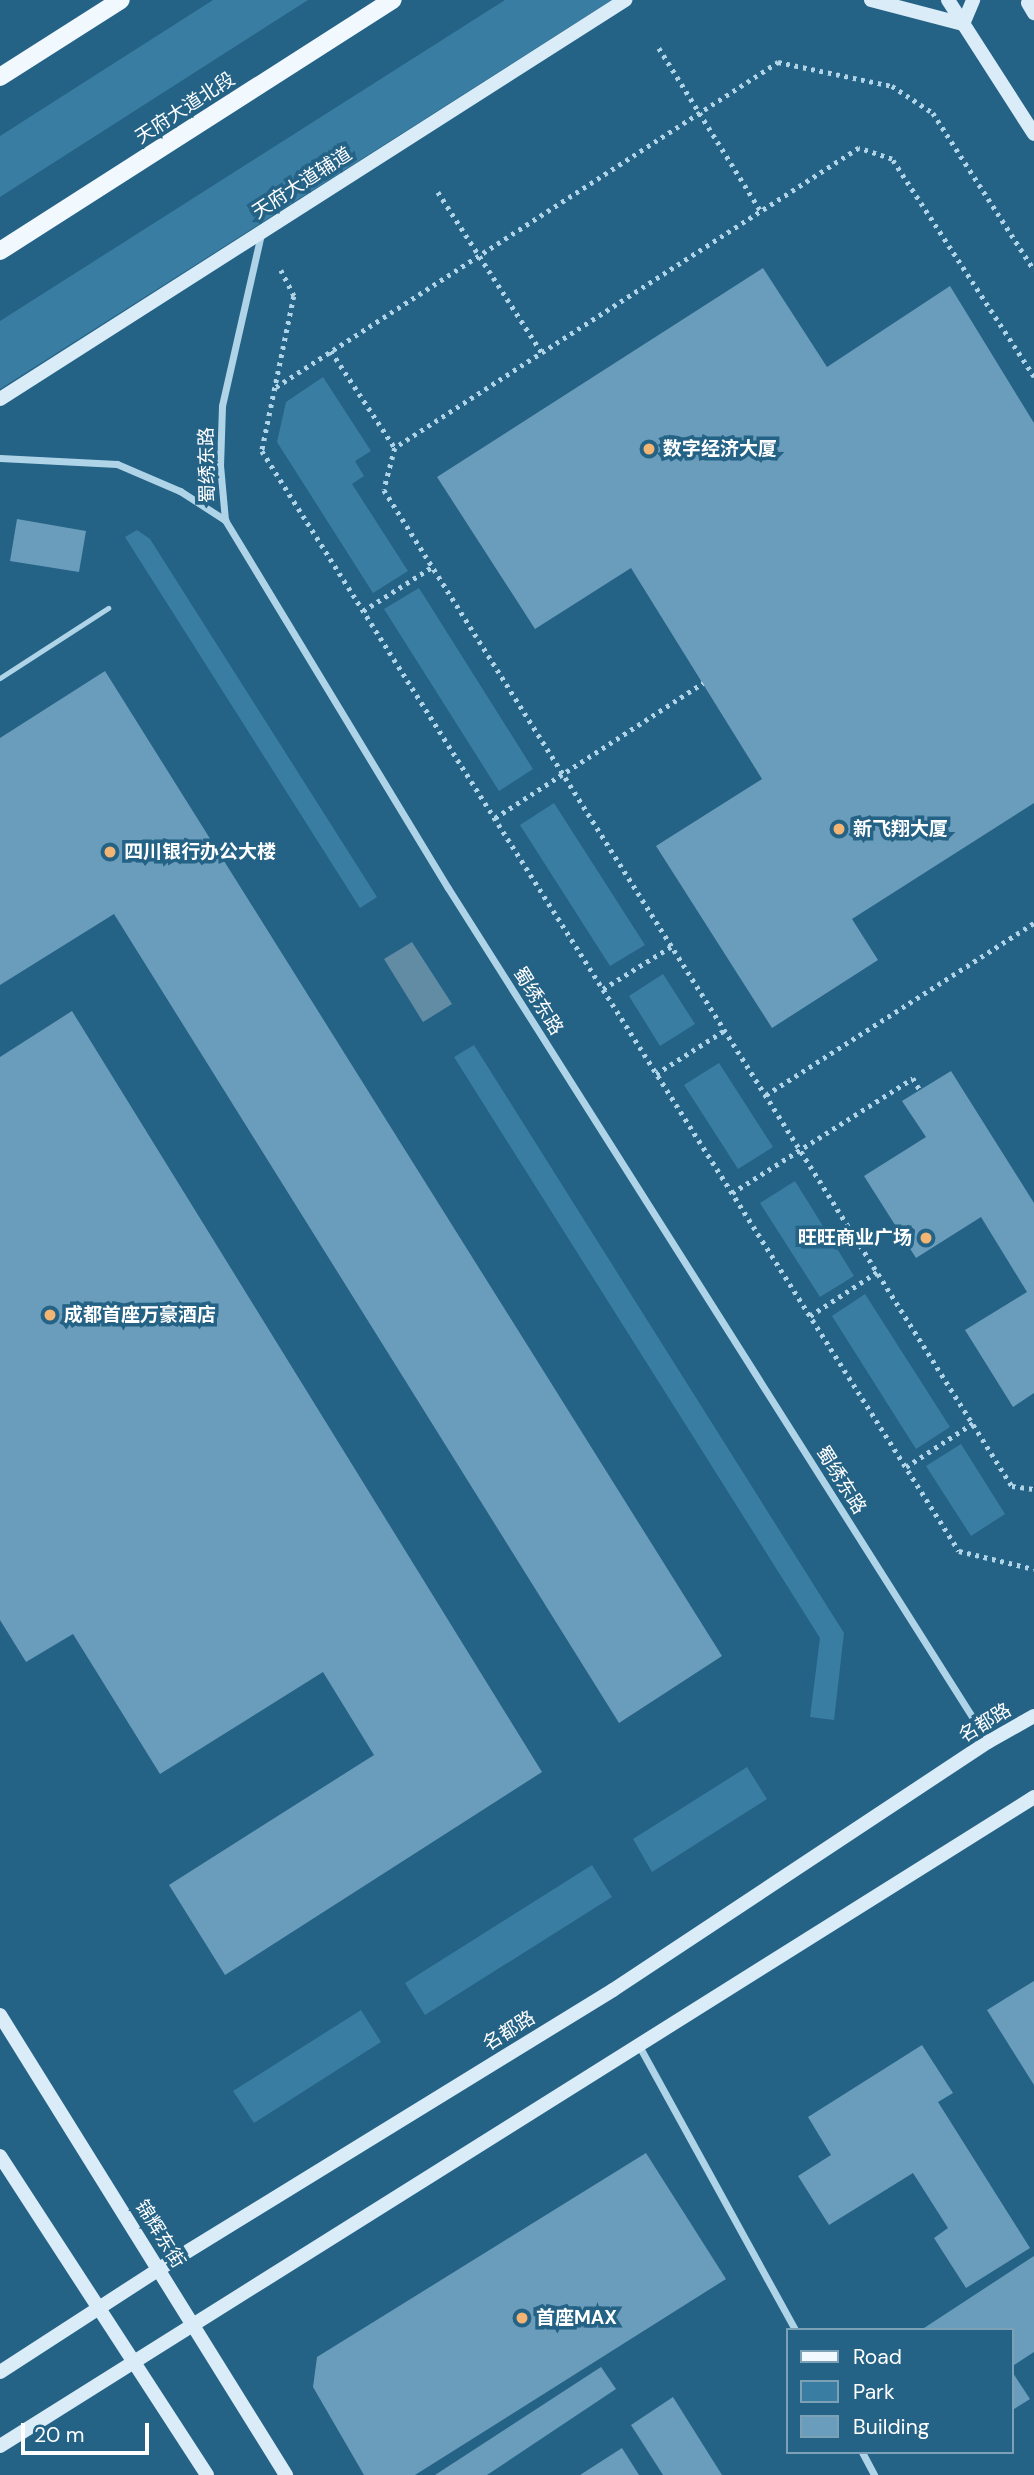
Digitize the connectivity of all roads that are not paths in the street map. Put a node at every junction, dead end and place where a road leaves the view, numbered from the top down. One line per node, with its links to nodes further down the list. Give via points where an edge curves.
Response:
1 (121, 0): 8 (main road)
2 (393, 0): 11 (main road, 天府大道北段)
3 (625, 0): 10 (street, 天府大道辅道)
4 (871, 0): 7 (street)
5 (948, 0): 7 (street)
6 (973, 0): 7 (street)
7 (963, 24): 9 (street)
8 (0, 77)
9 (1034, 134)
10 (261, 232): 12 (street, 天府大道辅道); 14 (street, 蜀绣东路, via 222,405 220,465)
11 (0, 251)
12 (0, 399)
13 (0, 458): 14 (street, via 117,464 180,491)
14 (225, 520): 18 (street, 蜀绣东路, via 448,888)
15 (108, 608): 16 (lane)
16 (0, 678)
17 (1034, 1716): 18 (street, 名都路)
18 (988, 1742): 23 (street, 名都路, via 613,1990)
19 (1034, 1797): 21 (street)
20 (0, 2015): 23 (street, 锦辉东街)
21 (638, 2043): 25 (street); 26 (street)
22 (0, 2155): 24 (street)
23 (159, 2269): 24 (street, 名都路); 25 (street, 锦辉东街)
24 (99, 2309): 27 (street); 28 (street, 名都路)
25 (194, 2323): 27 (street); 32 (street, 锦辉东街)
26 (794, 2328)
27 (135, 2364): 29 (street); 31 (street)
28 (0, 2372)
29 (0, 2446)
30 (863, 2454): 33 (street)
31 (207, 2475)
32 (286, 2475)
33 (874, 2475)

